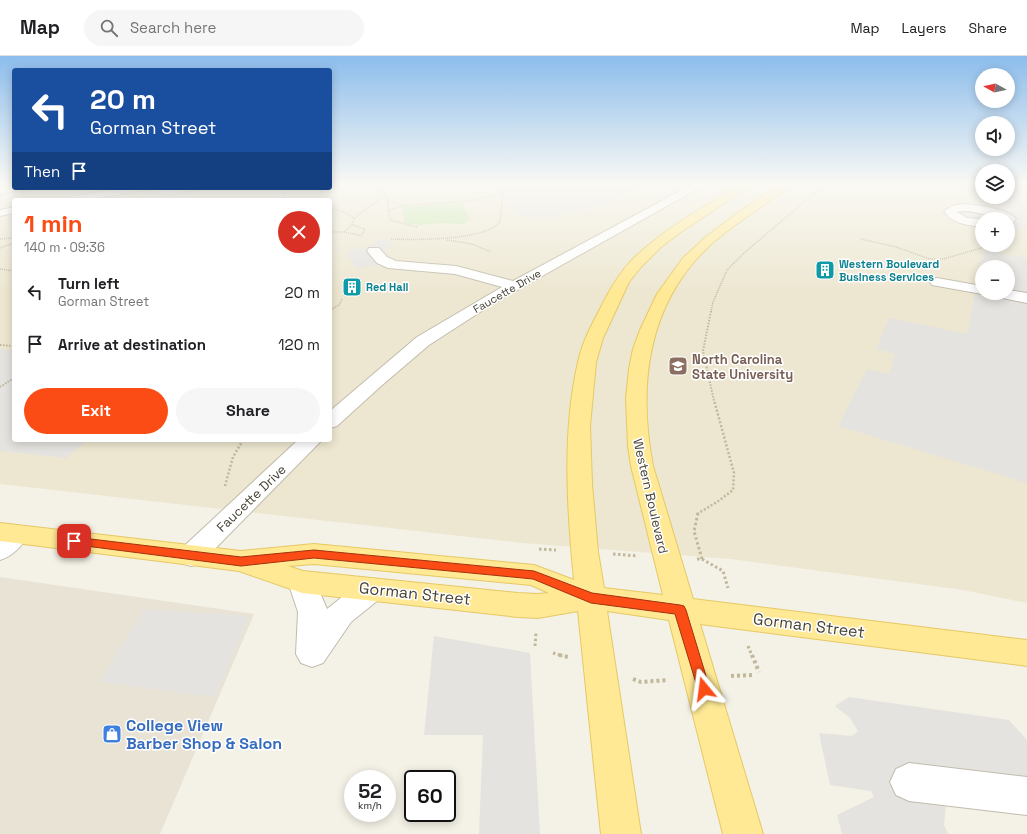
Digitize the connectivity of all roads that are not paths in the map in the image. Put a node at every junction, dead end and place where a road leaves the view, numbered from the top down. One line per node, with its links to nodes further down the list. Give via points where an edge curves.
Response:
1 (634, 220): 6 (street, Faucette Drive)
2 (691, 220): 17 (main road, via 647,252 622,281 594,338 587,362 579,426 585,552)
3 (736, 220): 18 (main road, Western Boulevard, via 690,259 669,288 641,351 636,388 636,435)
4 (374, 250): 6 (street, via 382,260 393,265 456,270)
5 (937, 282): 7 (street)
6 (514, 286): 10 (street, Faucette Drive, via 423,341)
7 (975, 289)
8 (1015, 296): 9 (street)
9 (1027, 298)
10 (332, 420)
11 (309, 442): 13 (street, Faucette Drive)
12 (5, 539): 13 (main road, Gorman Street)
13 (191, 556): 14 (main road, Gorman Street)
14 (241, 561): 15 (main road, Gorman Street); 17 (main road, Gorman Street, via 314,554 534,575)
15 (302, 582): 16 (main road, Gorman Street); 16 (street, via 313,612 312,654 340,614)
16 (372, 588): 17 (main road, Gorman Street, via 538,606)
17 (591, 598): 18 (main road, Gorman Street); 22 (main road)
18 (680, 610): 19 (main road, Gorman Street); 23 (main road, Western Boulevard)
19 (1027, 653)
20 (909, 782): 21 (street)
21 (1027, 796)
22 (620, 834)
23 (743, 834)

